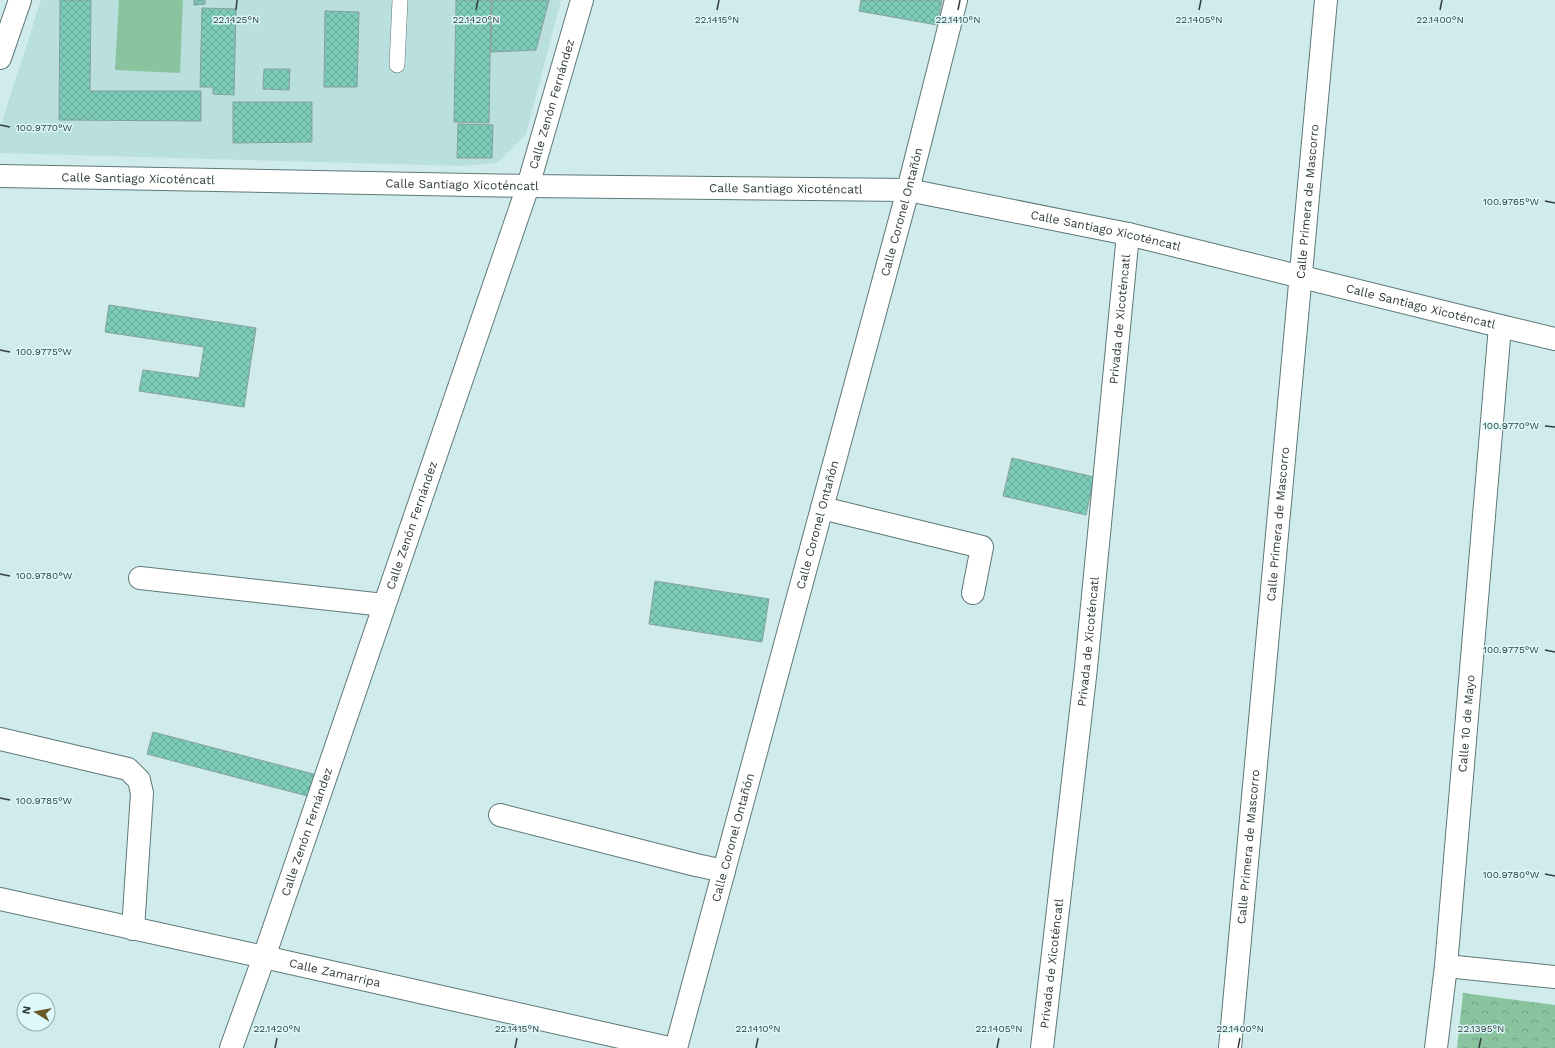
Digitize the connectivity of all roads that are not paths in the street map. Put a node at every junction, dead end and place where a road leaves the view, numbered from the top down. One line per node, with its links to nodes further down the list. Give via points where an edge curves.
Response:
1 (20, 0): 6 (street)
2 (400, 0): 7 (lane)
3 (582, 0): 9 (street, Calle Zenón Fernández)
4 (956, 0): 10 (street, Calle Coronel Ontañón)
5 (1326, 0): 12 (street, Calle Primera de Mascorro)
6 (0, 58)
7 (397, 65)
8 (0, 176): 9 (street, Calle Santiago Xicoténcatl)
9 (528, 186): 10 (street, Calle Santiago Xicoténcatl); 18 (street, Calle Zenón Fernández)
10 (908, 190): 11 (street, Calle Santiago Xicoténcatl); 15 (street, Calle Coronel Ontañón)
11 (1128, 234): 12 (street, Calle Santiago Xicoténcatl); 30 (street, Privada de Xicoténcatl, via 1086,668)
12 (1300, 276): 13 (street, Calle Santiago Xicoténcatl); 31 (street, Calle Primera de Mascorro)
13 (1500, 326): 14 (street, Calle Santiago Xicoténcatl); 25 (street, Calle 10 de Mayo)
14 (1555, 338)
15 (822, 508): 17 (street, via 982,547); 21 (street, Calle Coronel Ontañón)
16 (140, 578): 18 (street)
17 (973, 593)
18 (384, 605): 24 (street, Calle Zenón Fernández)
19 (0, 739): 23 (street, via 128,769 139,780 142,793)
20 (500, 815): 21 (street)
21 (724, 871): 29 (street, Calle Coronel Ontañón)
22 (0, 899): 23 (street, Calle Zamarripa)
23 (133, 929): 24 (street, Calle Zamarripa)
24 (264, 956): 27 (street, Calle Zenón Fernández); 28 (street, Calle Zamarripa)
25 (1446, 966): 26 (street); 32 (street, Calle 10 de Mayo)
26 (1555, 977)
27 (231, 1048)
28 (669, 1048)
29 (676, 1048)
30 (1042, 1048)
31 (1230, 1048)
32 (1436, 1048)

